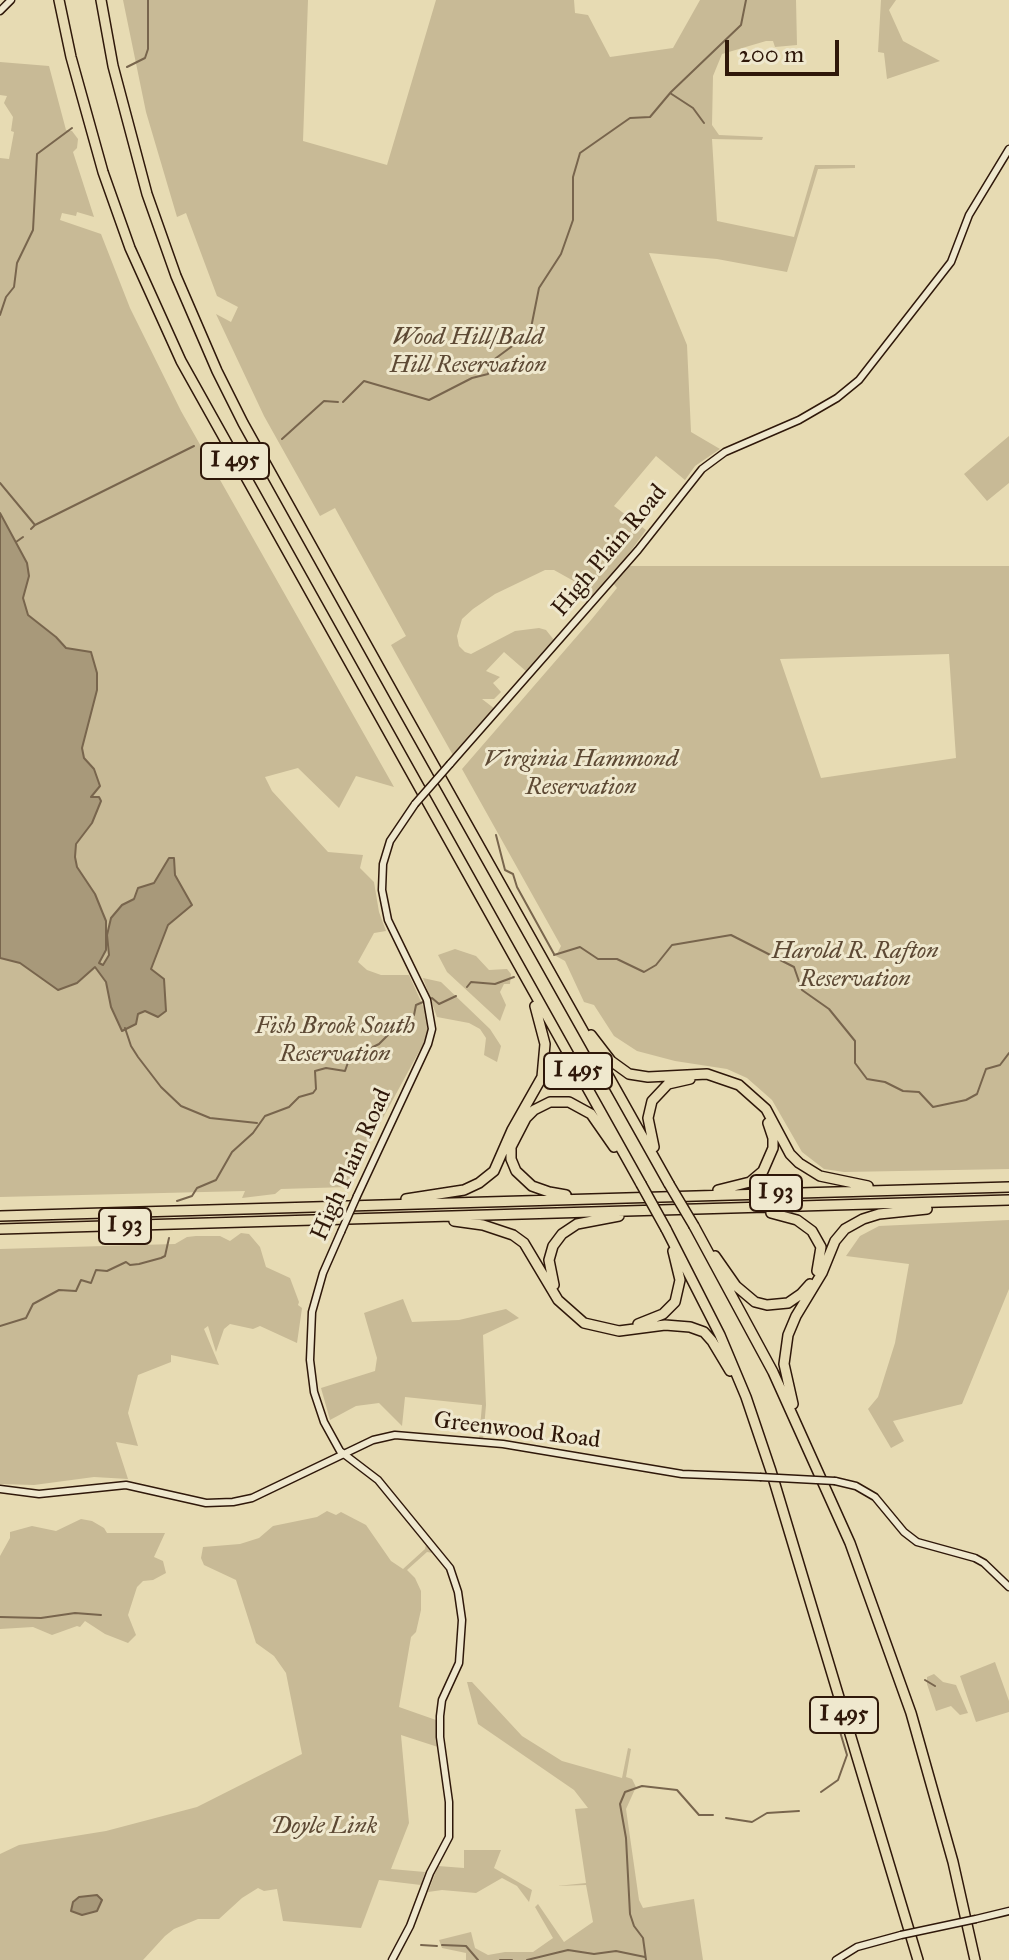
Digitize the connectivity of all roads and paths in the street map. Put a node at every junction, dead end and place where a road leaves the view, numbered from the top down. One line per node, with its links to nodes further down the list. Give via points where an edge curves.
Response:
1 (11, 0): 4 (street)
2 (59, 0): 6 (highway, I 495, via 99,158 160,319)
3 (101, 0): 7 (highway, I 495, via 147,194 217,371)
4 (0, 11)
5 (1009, 149): 15 (street, High Plain Road, bridge, via 969,215 947,268 859,380 810,414 725,452 702,469 638,550 415,804 390,841 382,890 388,920 427,1000 432,1029)
6 (514, 959): 9 (highway, I 495); 15 (highway, via 538,1013 545,1055 538,1086 494,1171 455,1192)
7 (570, 1007): 8 (highway, I 495); 11 (highway, via 623,1071 648,1077 707,1074 749,1092 766,1109 790,1154 809,1171 849,1184)
8 (659, 1165): 12 (highway, via 648,1118 662,1088 677,1081 710,1080 751,1101 771,1130 768,1164 750,1182); 21 (highway, I 495, bridge)
9 (641, 1184): 13 (highway, via 585,1109 560,1101 534,1110 513,1141 516,1171 549,1192); 23 (highway, I 495, bridge)
10 (1009, 1187): 11 (highway, I 93)
11 (915, 1190): 12 (highway, I 93)
12 (690, 1196): 13 (highway, I 93)
13 (598, 1199): 15 (highway, I 93)
14 (1009, 1200): 16 (highway, I 93)
15 (356, 1201): 19 (highway, I 93); 26 (street, High Plain Road, bridge, via 317,1291 309,1334 314,1392 324,1422)
16 (993, 1201): 17 (highway, I 93); 25 (highway, via 879,1214 840,1235 788,1335 785,1372)
17 (744, 1209): 18 (highway, I 93); 21 (highway, via 797,1220 819,1242 822,1254 814,1277 788,1303 767,1305 747,1297)
18 (647, 1211): 20 (highway, I 93); 23 (highway, via 577,1224 556,1240 550,1275 575,1310 619,1326 640,1324 668,1311 680,1280)
19 (0, 1216)
20 (411, 1218): 22 (highway, I 93); 24 (highway, via 483,1225 520,1239 558,1300 584,1323 619,1331 674,1324 698,1329 712,1341)
21 (694, 1226): 25 (highway, I 495)
22 (0, 1229)
23 (666, 1229): 24 (highway, I 495)
24 (746, 1397): 32 (highway, I 495)
25 (799, 1426): 33 (highway, I 495, via 896,1668 938,1806)
26 (345, 1454): 27 (street, Greenwood Road, via 233,1502 206,1503 126,1485 39,1494); 28 (street, Greenwood Road, bridge, via 386,1436 407,1436 503,1444 682,1474 835,1481 875,1497 917,1542 975,1558); 30 (street, High Plain Road, via 391,1493 450,1568 462,1620 459,1663 440,1716 449,1837)
27 (0, 1489)
28 (1009, 1587)
29 (1009, 1911): 31 (street, bridge, via 857,1947)
30 (392, 1960)
31 (836, 1960)
32 (918, 1960)
33 (975, 1960)

